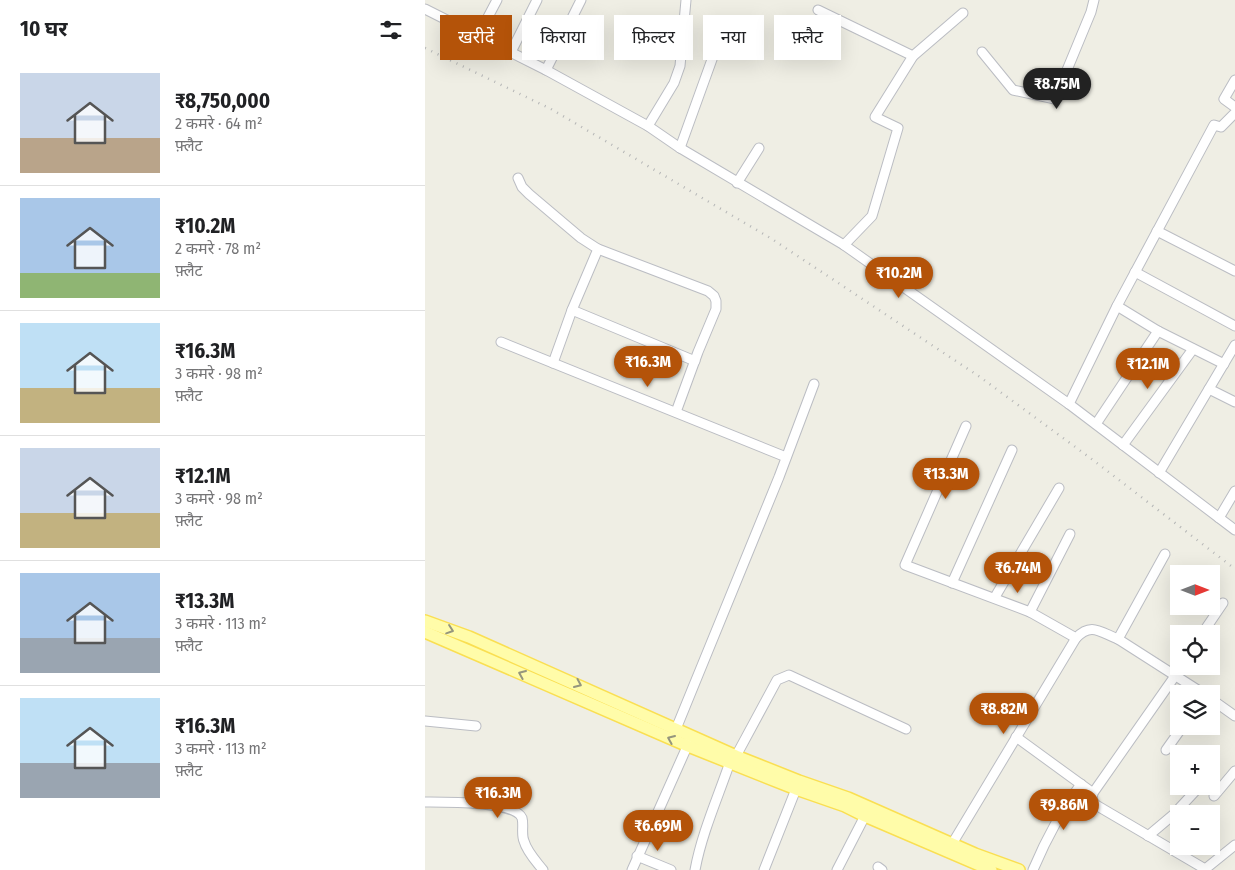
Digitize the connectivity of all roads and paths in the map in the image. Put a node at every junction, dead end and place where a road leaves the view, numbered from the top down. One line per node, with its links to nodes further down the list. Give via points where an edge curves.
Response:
1 (497, 0): 9 (street)
2 (537, 0): 11 (street)
3 (581, 0): 16 (street)
4 (686, 0): 20 (street, via 680,66 674,83)
5 (1094, 0): 12 (street, via 1055,99 1013,90)
6 (425, 8): 10 (street)
7 (818, 10): 14 (street)
8 (963, 13): 14 (street)
9 (489, 15)
10 (440, 16)
11 (512, 50)
12 (982, 52)
13 (512, 53): 16 (street)
14 (913, 56): 26 (street, via 875,117 898,128 872,216)
15 (712, 60): 21 (street)
16 (546, 70): 20 (street)
17 (1235, 80): 18 (street, via 1224,99)
18 (1235, 107)
19 (1235, 113): 25 (street, via 1221,127 1214,125)
20 (648, 126): 21 (street)
21 (680, 148): 24 (street)
22 (759, 148): 24 (street)
23 (518, 178): 27 (street, via 529,194)
24 (737, 183): 26 (street)
25 (1157, 231): 28 (street); 29 (street)
26 (844, 245): 43 (street)
27 (598, 249): 31 (street); 37 (street, via 714,296 716,309)
28 (1135, 272): 30 (street); 32 (street)
29 (1235, 272)
30 (1117, 306): 33 (street); 43 (street)
31 (572, 310): 37 (street); 38 (street)
32 (1235, 326)
33 (1158, 331): 36 (street); 45 (street)
34 (501, 342): 38 (street)
35 (1235, 346): 39 (street)
36 (1193, 349): 39 (street); 47 (street)
37 (695, 361): 44 (street)
38 (553, 362): 44 (street)
39 (1223, 364): 41 (street)
40 (814, 384): 49 (street)
41 (1209, 388): 42 (street); 50 (street)
42 (1235, 402)
43 (1069, 404): 45 (street)
44 (676, 412): 49 (street)
45 (1096, 424): 47 (street)
46 (966, 426): 57 (street, via 905,565)
47 (1123, 445): 50 (street)
48 (1012, 450): 57 (street)
49 (786, 457): 71 (street)
50 (1159, 473): 53 (street)
51 (1059, 488): 58 (street)
52 (1235, 491): 53 (street)
53 (1219, 518): 54 (street)
54 (1235, 530)
55 (1070, 534): 60 (street)
56 (1165, 554): 64 (street)
57 (952, 582): 58 (street)
58 (995, 597): 60 (street)
59 (1223, 603): 61 (street)
60 (1030, 612): 63 (street)
61 (1208, 625)
62 (427, 630): 71 (main road, one-way to 71, via 469,637); 75 (main road, one-way to 62)
63 (1076, 638): 64 (street, via 1082,631 1092,628); 74 (street)
64 (1118, 639): 65 (street)
65 (1176, 677): 66 (street); 81 (street)
66 (1189, 685)
67 (1220, 705): 68 (street)
68 (1235, 716)
69 (425, 721): 70 (street)
70 (477, 726)
71 (676, 729): 75 (main road)
72 (907, 729): 77 (street, via 789,675 777,680)
73 (1177, 735): 76 (street)
74 (1016, 737): 79 (street); 87 (street)
75 (690, 741): 77 (main road); 89 (street)
76 (1166, 750)
77 (733, 757): 80 (main road); 94 (street)
78 (1235, 771): 83 (street)
79 (1081, 784): 81 (street); 98 (street, via 1063,808)
80 (798, 785): 85 (main road, via 848,798); 95 (street)
81 (1093, 793): 86 (street, via 1095,805)
82 (1192, 795): 86 (street)
83 (1214, 796)
84 (425, 802): 91 (street, via 493,805 517,812 521,816 523,841)
85 (867, 812): 87 (main road); 96 (street); 97 (main road)
86 (1148, 836): 99 (street)
87 (952, 844): 90 (main road)
88 (1235, 846): 99 (street)
89 (637, 856): 92 (street); 93 (street)
90 (1011, 869)
91 (543, 870)
92 (632, 870)
93 (671, 870)
94 (695, 870)
95 (764, 870)
96 (837, 870)
97 (991, 870)
98 (1033, 870)
99 (1204, 870)

